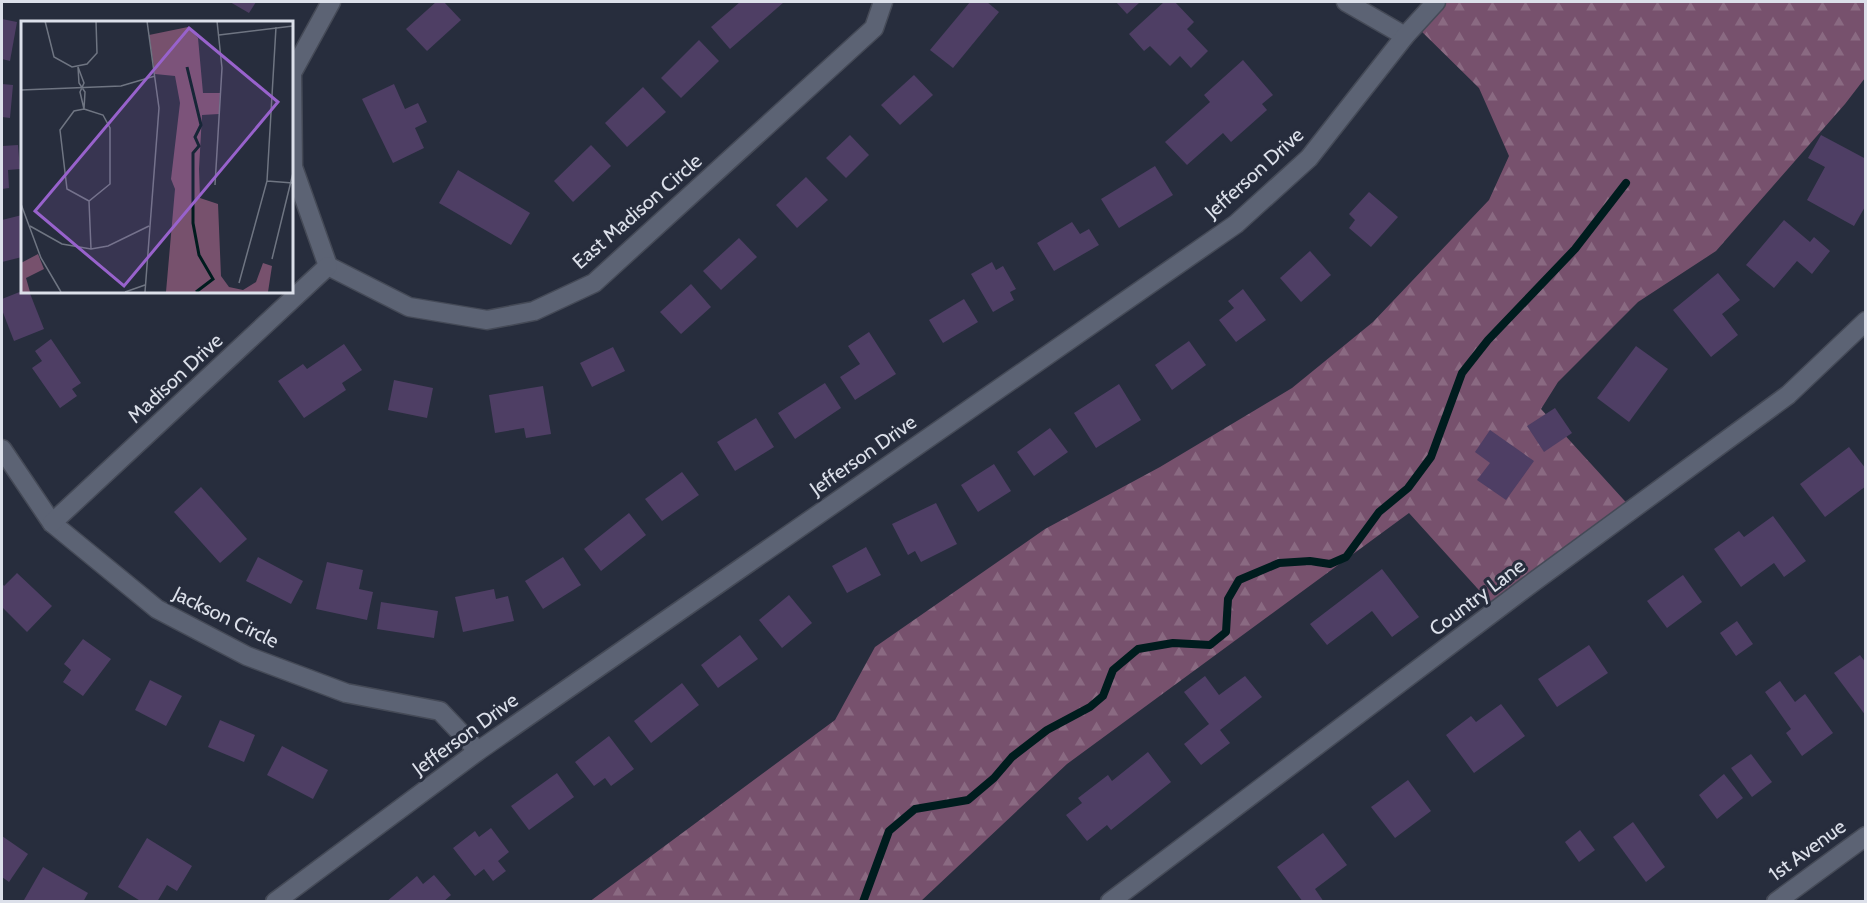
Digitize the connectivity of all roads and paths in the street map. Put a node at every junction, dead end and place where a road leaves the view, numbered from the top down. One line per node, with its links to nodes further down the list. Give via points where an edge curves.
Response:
1 (331, 2): 6 (street, via 292,73 293,167)
2 (883, 2): 6 (street, East Madison Circle, via 874,28 594,283 534,311 487,320 409,308)
3 (1346, 2): 5 (street)
4 (1436, 2): 5 (street, Jefferson Drive)
5 (1405, 36): 10 (street, Jefferson Drive, via 1309,158 1236,224)
6 (328, 266): 9 (street, Madison Drive)
7 (1866, 321): 13 (street, Country Lane, via 1788,395)
8 (2, 449): 9 (street, Jackson Circle)
9 (52, 523): 10 (street, Jackson Circle, via 158,609 247,656 346,693 440,711)
10 (478, 751): 12 (street, Jefferson Drive)
11 (1866, 836): 14 (street, 1st Avenue)
12 (275, 902)
13 (1110, 902)
14 (1776, 902)

